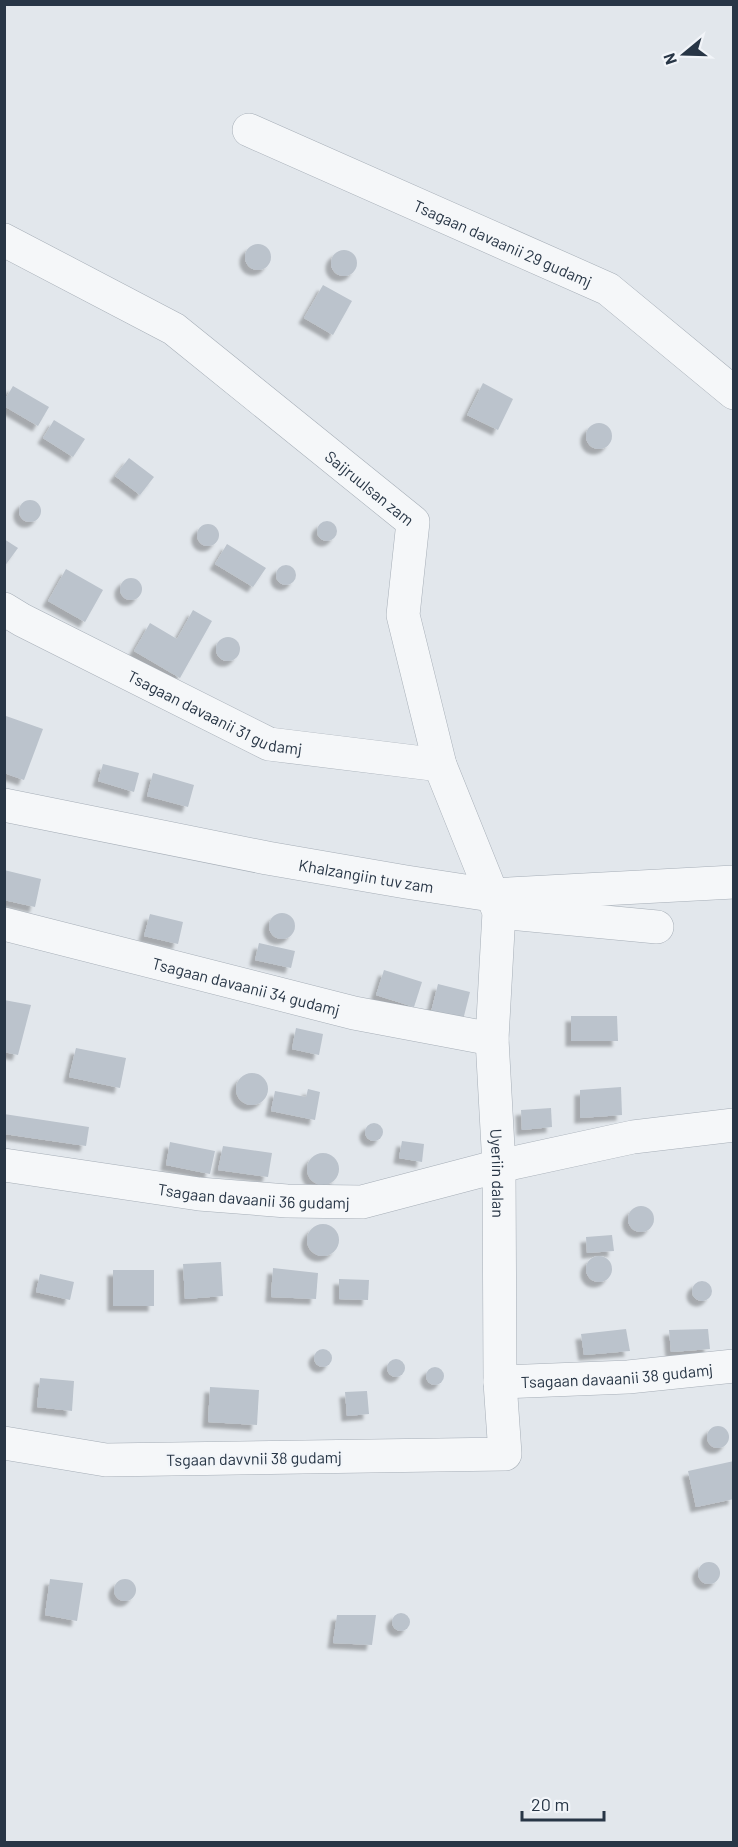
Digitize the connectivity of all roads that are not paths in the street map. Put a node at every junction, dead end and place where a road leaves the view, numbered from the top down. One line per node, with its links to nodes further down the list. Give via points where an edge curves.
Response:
1 (249, 130): 3 (street, Tsagaan davaanii 29 gudamj, via 608,289)
2 (4, 240): 5 (street, Saijruulsan zam, via 174,329 413,522 403,615)
3 (734, 393)
4 (4, 609): 5 (street, Tsagaan davaanii 31 gudamj, via 269,744)
5 (440, 765): 8 (street, Saijruulsan zam)
6 (4, 805): 8 (street, Khalzangiin tuv zam, via 406,882)
7 (734, 882): 8 (street, Khalzangiin tuv zam)
8 (495, 903): 10 (street); 11 (street, Uyeriin dalan)
9 (4, 924): 11 (street, Tsagaan davaanii 34 gudamj, via 354,1013)
10 (657, 927)
11 (492, 1039): 14 (street, Uyeriin dalan)
12 (734, 1125): 14 (street, via 633,1137)
13 (4, 1164): 14 (street, Tsagaan davaanii 36 gudamj, via 199,1194 362,1202)
14 (499, 1166): 16 (street, Uyeriin dalan)
15 (734, 1366): 16 (street, Tsagaan davaanii 38 gudamj, via 628,1377)
16 (500, 1382): 18 (street, Uyeriin dalan)
17 (4, 1443): 18 (street, Tsgaan davvnii 38 gudamj, via 106,1460)
18 (505, 1454)

